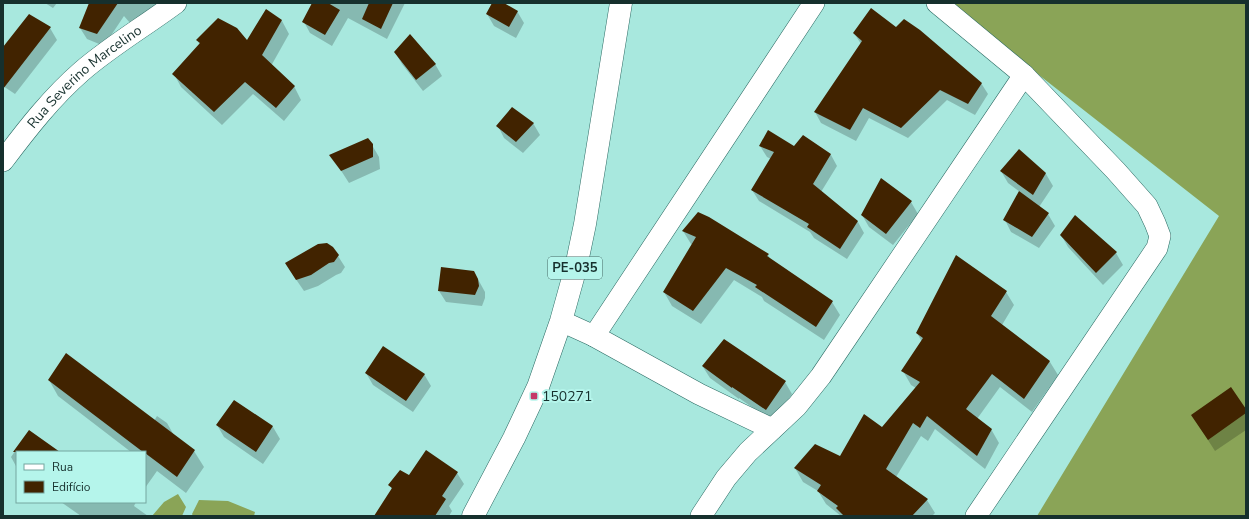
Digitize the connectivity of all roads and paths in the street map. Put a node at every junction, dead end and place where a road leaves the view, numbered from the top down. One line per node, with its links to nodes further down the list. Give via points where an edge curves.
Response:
1 (176, 3): 6 (street, Rua Severino Marcelino, via 109,49 81,72 49,103)
2 (621, 3): 7 (main road, PE-035, via 585,224)
3 (814, 3): 8 (street)
4 (936, 3): 5 (street)
5 (1024, 75): 9 (street, via 821,376 797,406); 12 (street, via 1147,206 1160,236 1157,248)
6 (3, 160)
7 (561, 321): 8 (street); 10 (main road, PE-035, via 538,387)
8 (594, 336): 9 (street, via 699,394)
9 (772, 429): 11 (street, via 726,478)
10 (473, 516)
11 (702, 516)
12 (976, 516)

